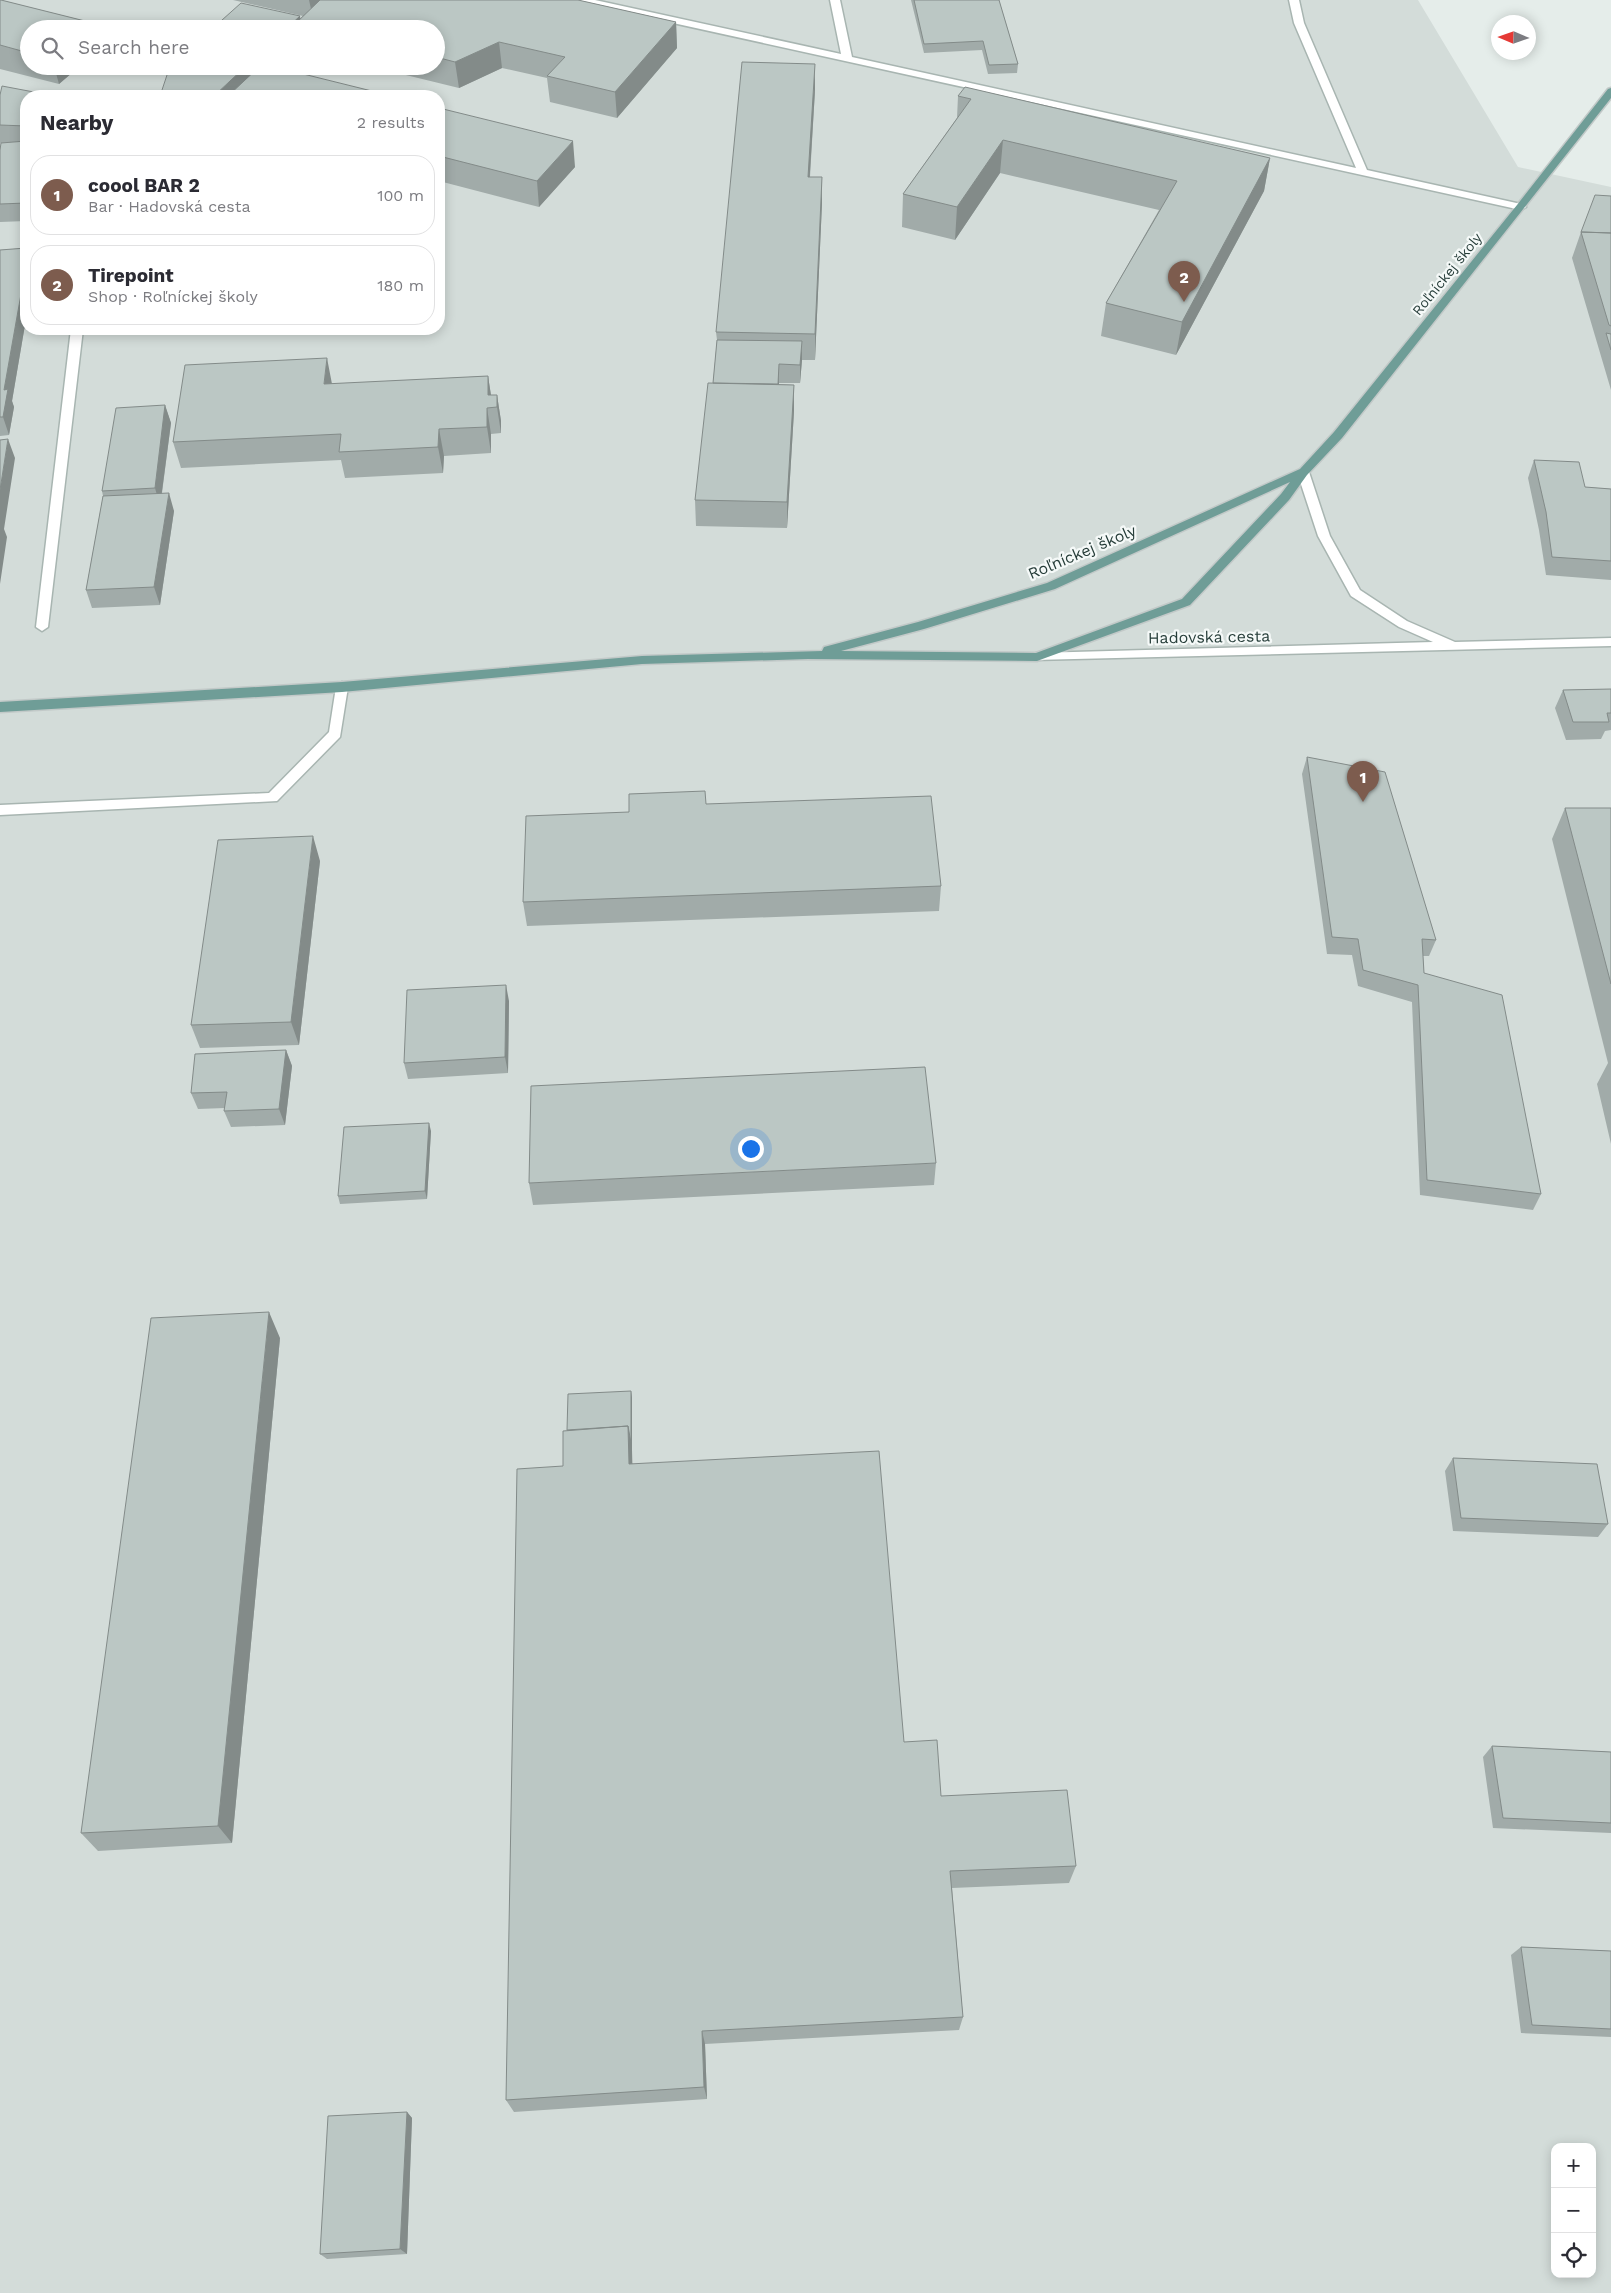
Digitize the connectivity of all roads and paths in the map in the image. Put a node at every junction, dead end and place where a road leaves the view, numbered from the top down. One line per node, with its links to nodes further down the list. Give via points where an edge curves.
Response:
1 (582, 0): 4 (street)
2 (836, 0): 5 (street)
3 (1294, 0): 7 (street, via 1299,23)
4 (625, 5): 5 (street)
5 (847, 58): 7 (street)
6 (1611, 91): 8 (main road, Roľníckej školy)
7 (1364, 174): 8 (street)
8 (1521, 207): 10 (main road, Roľníckej školy, via 1358,406 1338,435)
9 (76, 335): 11 (street)
10 (1303, 472): 13 (street, via 1324,536 1355,593 1403,624); 14 (main road, Roľníckej školy, via 1051,586 920,626); 15 (main road, Roľníckej školy, via 1284,497 1186,602)
11 (42, 627)
12 (1611, 642): 13 (street, Hadovská cesta)
13 (1457, 648): 15 (street, Hadovská cesta)
14 (808, 655): 15 (main road, Hadovská cesta); 16 (main road, via 642,660)
15 (1037, 657)
16 (342, 687): 17 (main road); 18 (street, via 335,734 272,798)
17 (0, 707)
18 (0, 810)

